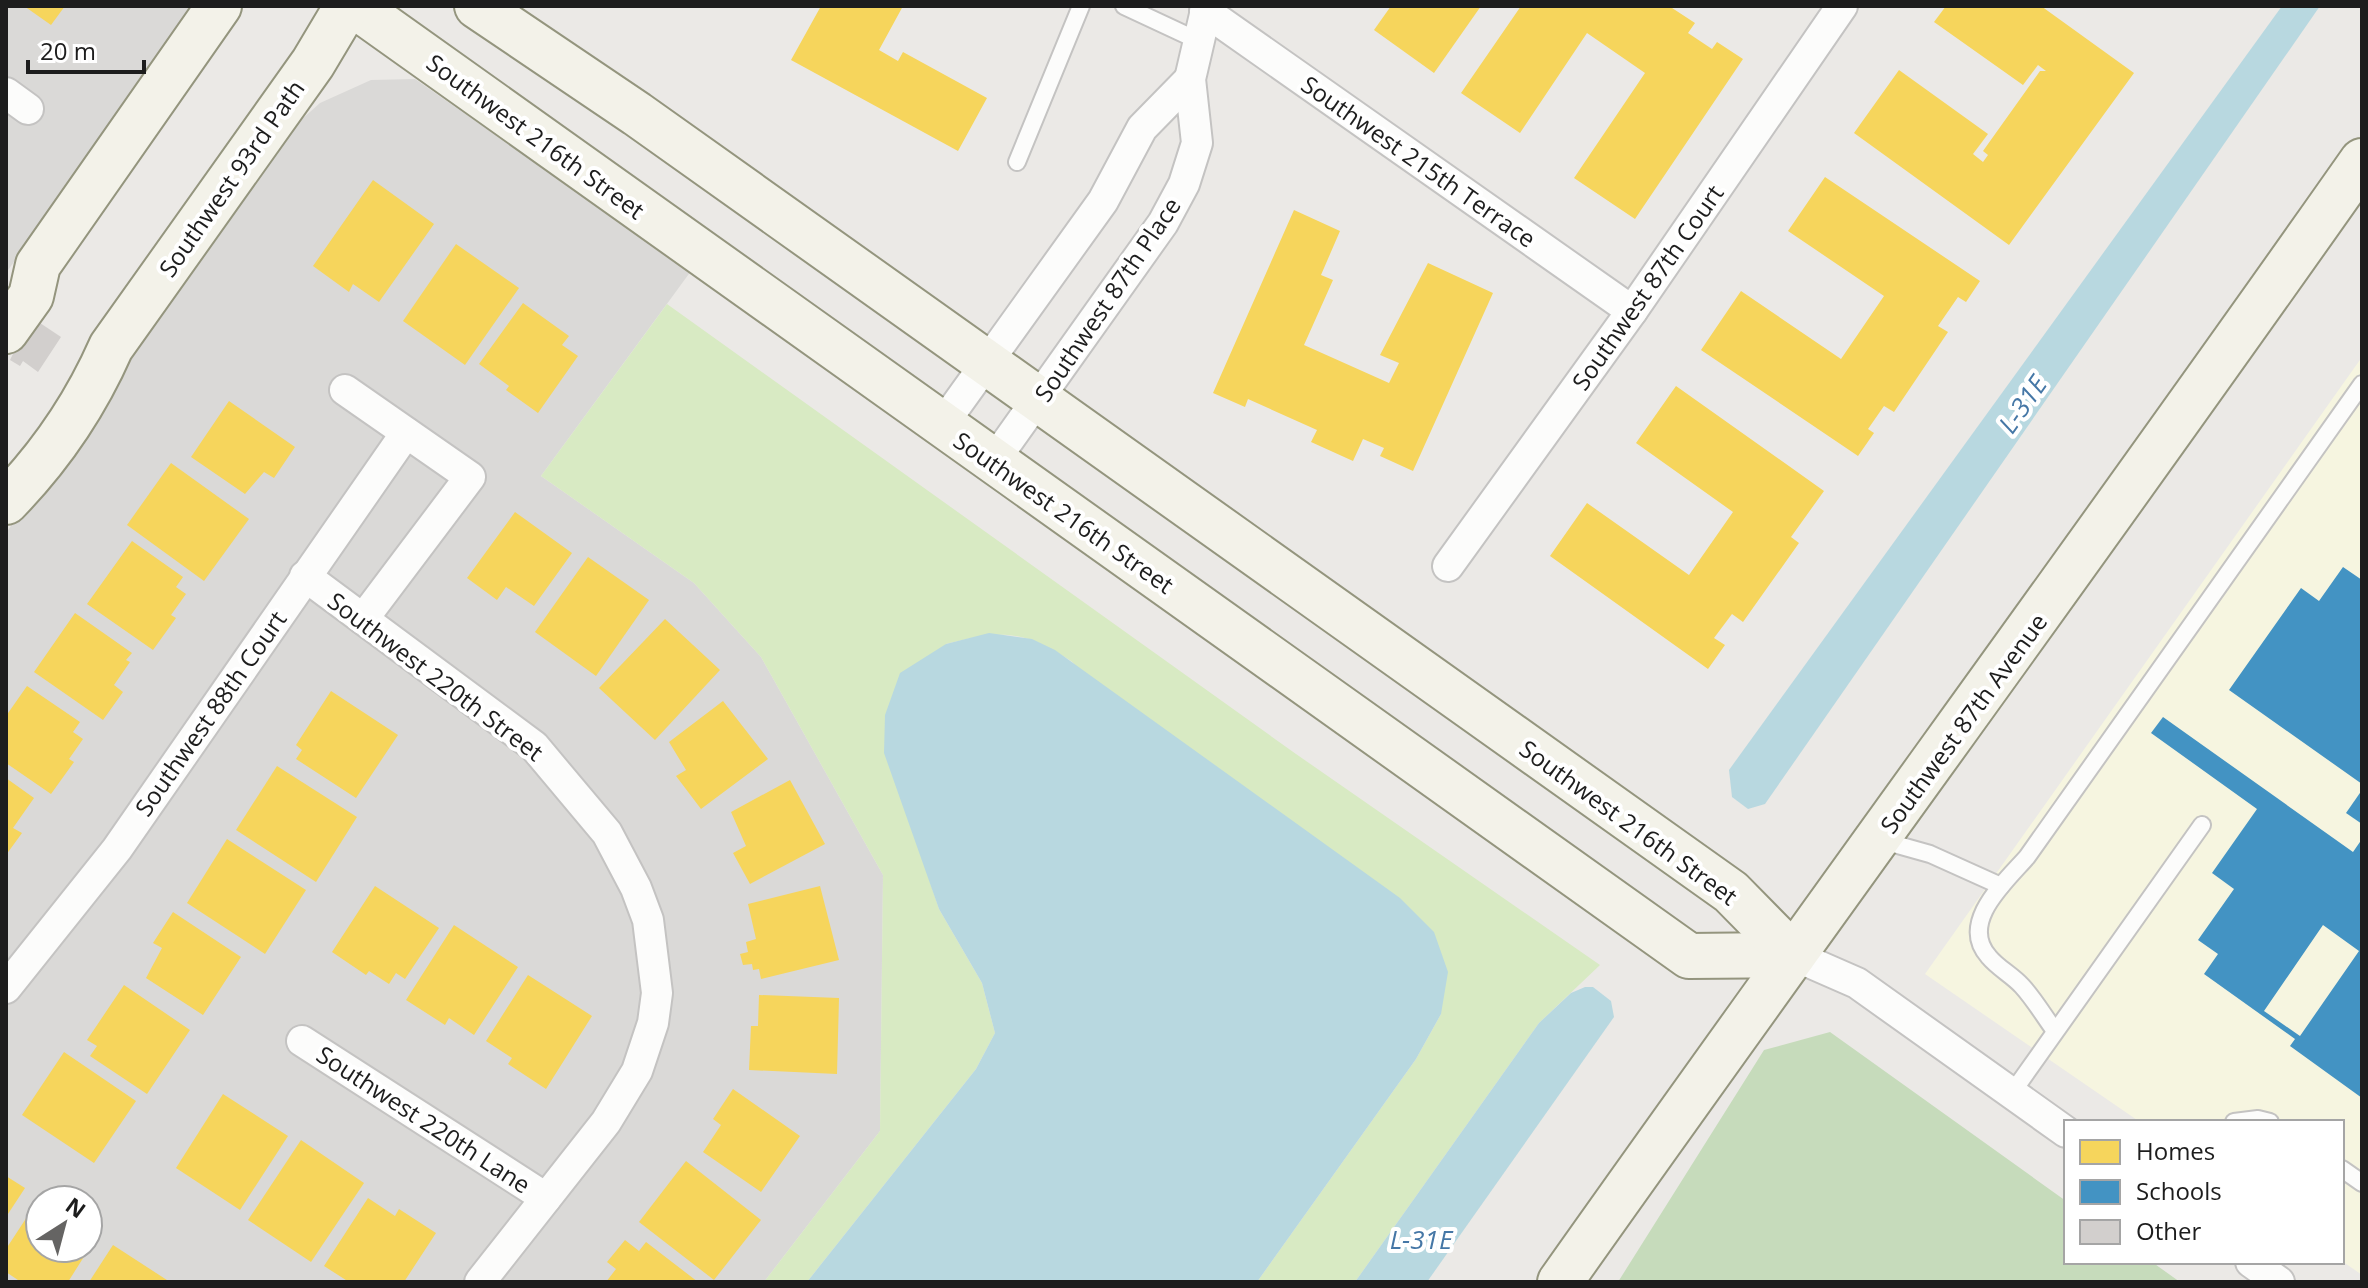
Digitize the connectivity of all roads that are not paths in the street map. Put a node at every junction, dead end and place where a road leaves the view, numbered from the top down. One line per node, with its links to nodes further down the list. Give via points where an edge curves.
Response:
1 (219, 6): 13 (street)
2 (347, 6): 16 (street, Southwest 93rd Path, via 313,63)
3 (355, 6): 21 (street, Southwest 216th Street)
4 (477, 6): 17 (street, Southwest 216th Street)
5 (1081, 6): 12 (lane)
6 (1124, 6): 9 (lane)
7 (1842, 6): 14 (street, Southwest 87th Court)
8 (1206, 8): 9 (street, Southwest 87th Place); 14 (street, Southwest 215th Terrace)
9 (1199, 41): 10 (street, Southwest 87th Place)
10 (1190, 79): 17 (street, via 1142,128 1103,201); 20 (street, Southwest 87th Place, via 1198,133 1184,184 1163,223)
11 (2362, 161): 30 (street, Southwest 87th Avenue)
12 (1017, 162)
13 (22, 276): 15 (street, via 31,296)
14 (1632, 311): 26 (street, Southwest 87th Court)
15 (6, 331)
16 (111, 347): 24 (street, Southwest 93rd Path, via 67,378 19,451); 25 (street, Southwest 93rd Path, via 77,414 41,466)
17 (987, 363): 20 (street, Southwest 216th Street); 21 (street)
18 (2362, 384): 31 (lane, via 2027,857)
19 (345, 390): 22 (street)
20 (1037, 402): 23 (street, Southwest 87th Place); 32 (street, Southwest 216th Street, via 1731,892)
21 (942, 425): 23 (street, Southwest 216th Street)
22 (406, 433): 27 (street, Southwest 88th Court); 28 (street, via 470,477)
23 (993, 462): 32 (street, Southwest 216th Street, via 1689,956)
24 (6, 481)
25 (6, 502)
26 (1448, 566)
27 (305, 576): 28 (street, Southwest 220th Street); 33 (street, Southwest 88th Court, via 117,849)
28 (363, 619): 40 (street, Southwest 220th Street, via 523,736 583,801 616,848 642,903 652,938 657,993 649,1038 630,1085)
29 (2202, 825): 34 (lane)
30 (1880, 840): 31 (lane, via 1930,854); 32 (street, Southwest 87th Avenue)
31 (2001, 886): 34 (lane, via 1983,912 1980,945 2024,987)
32 (1793, 955): 36 (street, Southwest 216th Street, via 1857,983); 43 (street, Southwest 87th Avenue)
33 (6, 988)
34 (2055, 1031): 36 (lane)
35 (302, 1041): 40 (street, Southwest 220th Lane)
36 (2012, 1093): 37 (street, Southwest 216th Street)
37 (2064, 1131)
38 (2344, 1170): 39 (lane)
39 (2362, 1183)
40 (546, 1198): 42 (street)
41 (2254, 1264): 44 (street)
42 (480, 1282)
43 (1560, 1282)
44 (2279, 1282)

